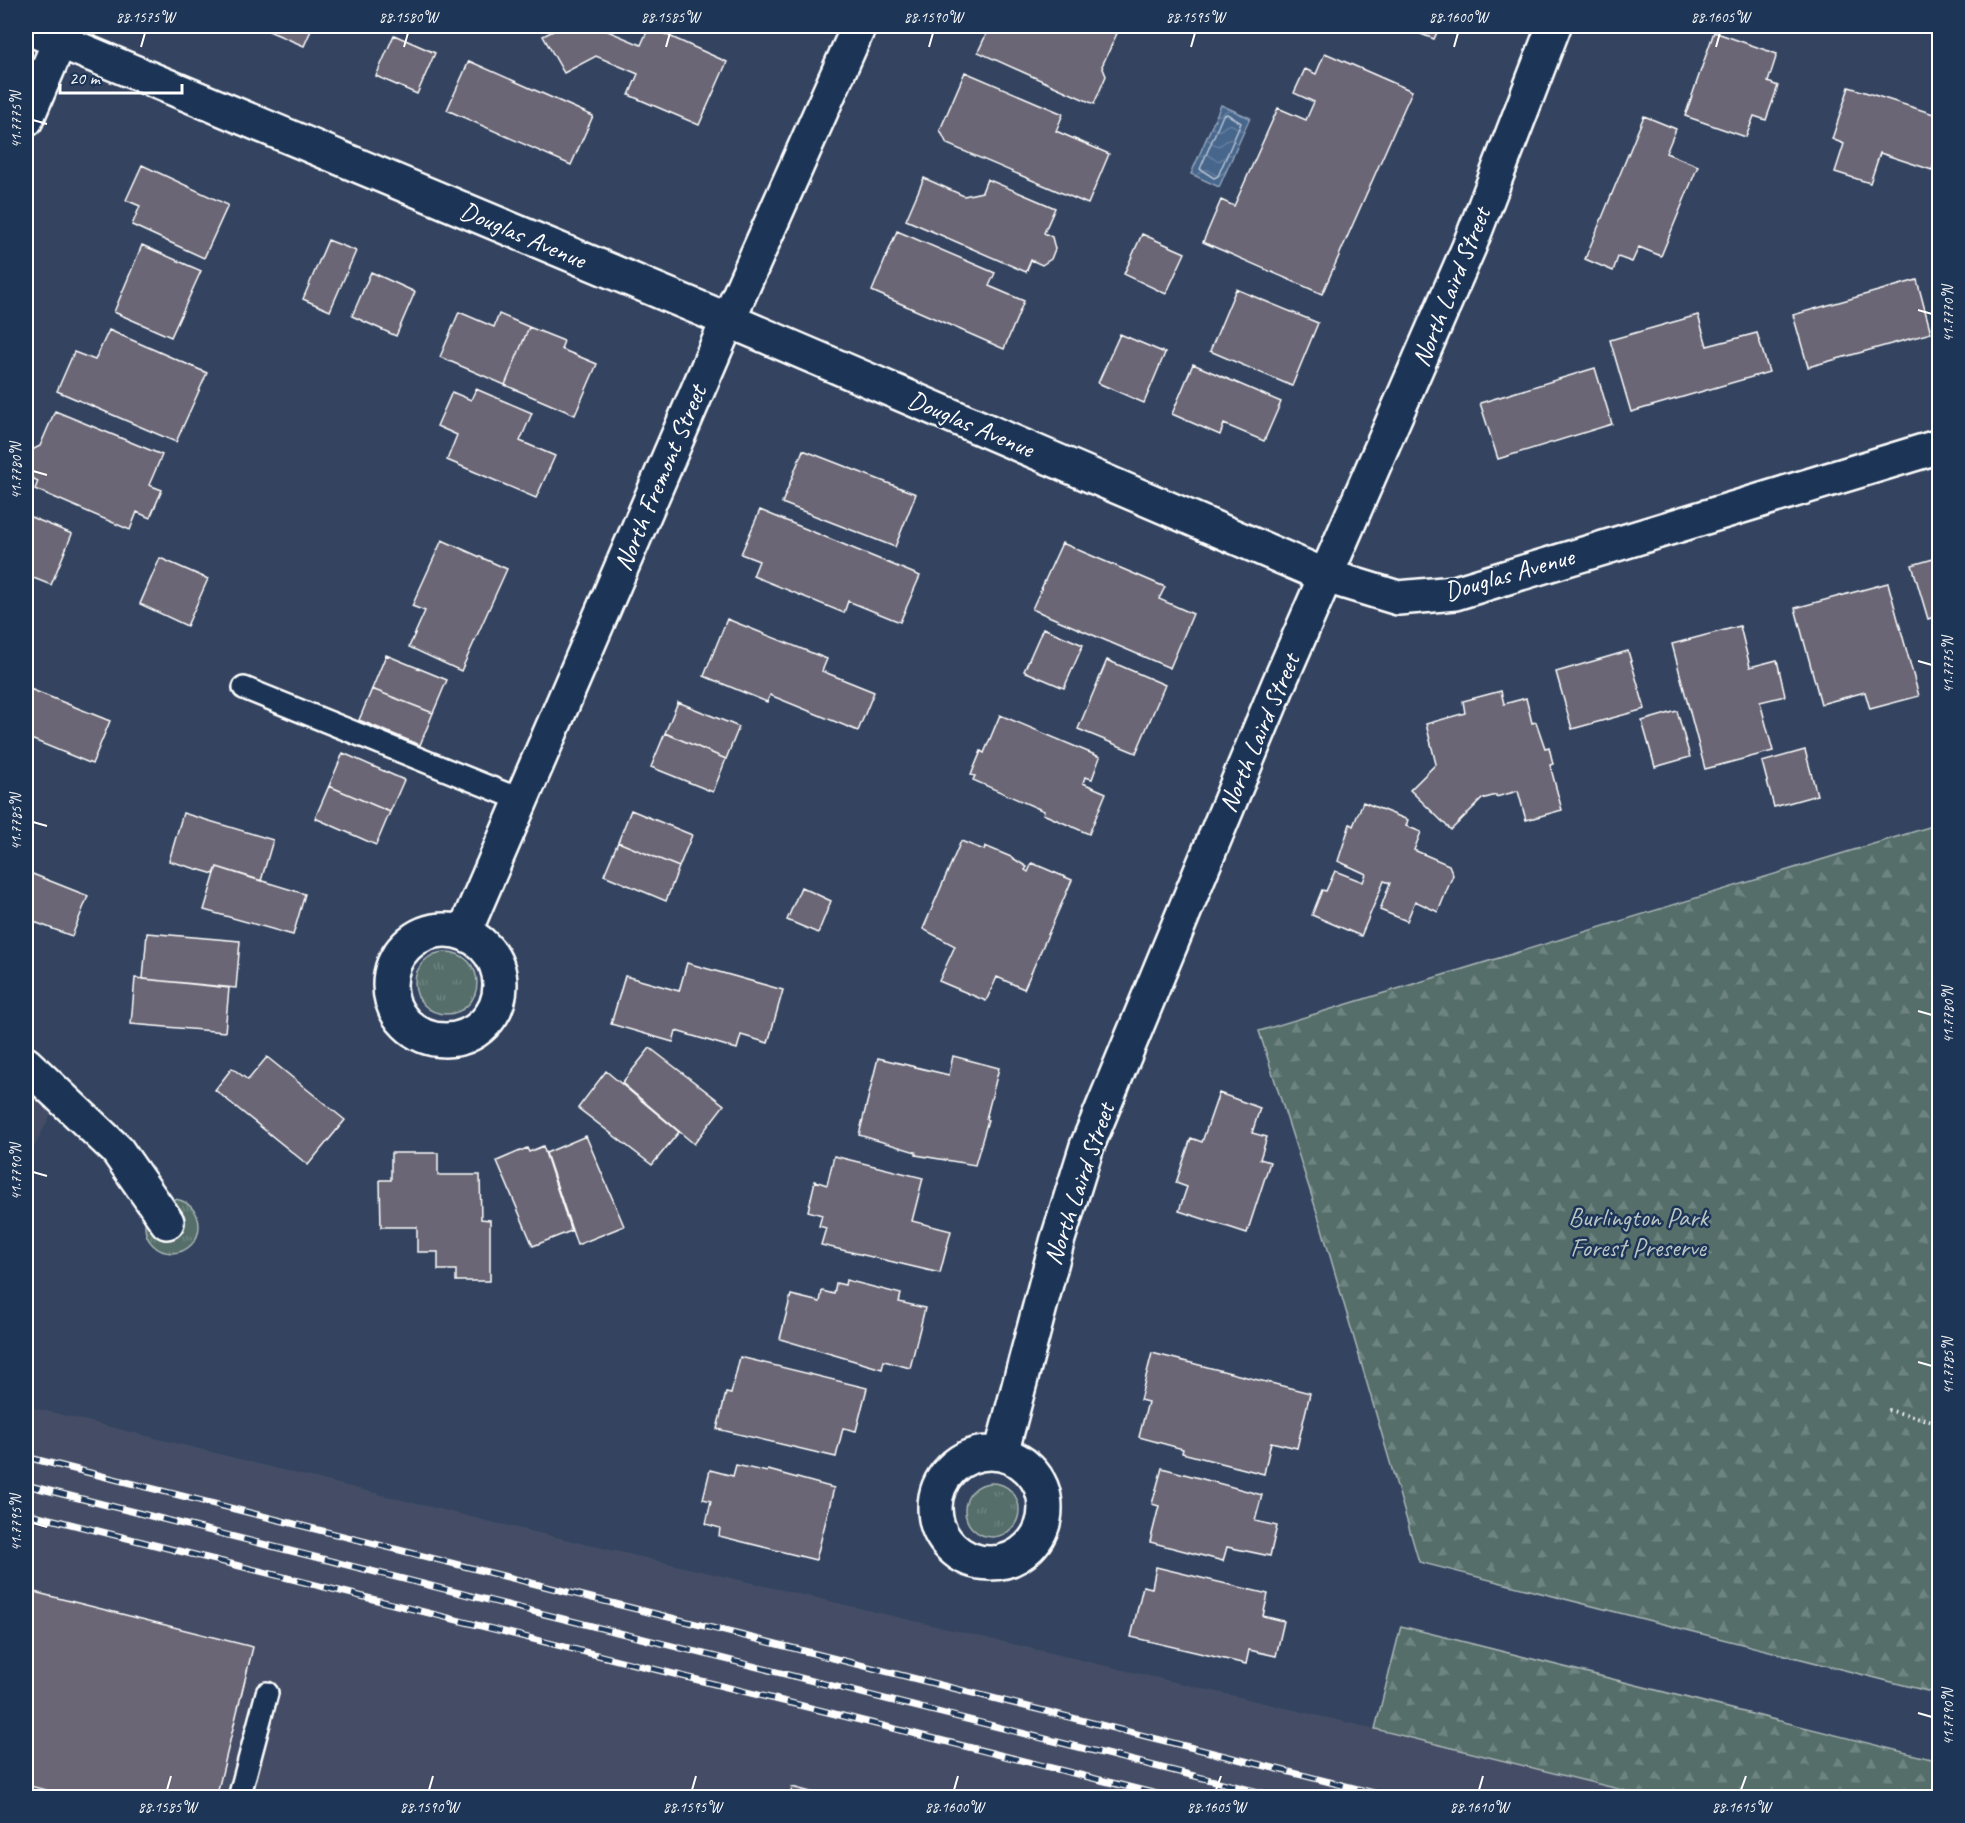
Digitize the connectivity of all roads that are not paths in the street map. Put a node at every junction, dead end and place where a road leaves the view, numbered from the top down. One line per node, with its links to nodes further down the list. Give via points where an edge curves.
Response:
1 (859, 26): 6 (street, North Fremont Street)
2 (1554, 26): 8 (street, North Laird Street, via 1469,247)
3 (26, 27): 4 (street, Douglas Avenue)
4 (63, 33): 5 (street); 6 (street, Douglas Avenue)
5 (26, 120)
6 (728, 320): 8 (street, Douglas Avenue); 10 (street, North Fremont Street)
7 (1940, 446): 8 (street, Douglas Avenue, via 1455,593 1398,598)
8 (1326, 576): 14 (street, North Laird Street, via 1087,1146)
9 (244, 688): 10 (lane)
10 (521, 800): 11 (street, North Fremont Street)
11 (464, 933)
12 (26, 1064): 13 (street, via 117,1150)
13 (167, 1222)
14 (1000, 1454)
15 (267, 1693): 16 (lane)
16 (239, 1797)

